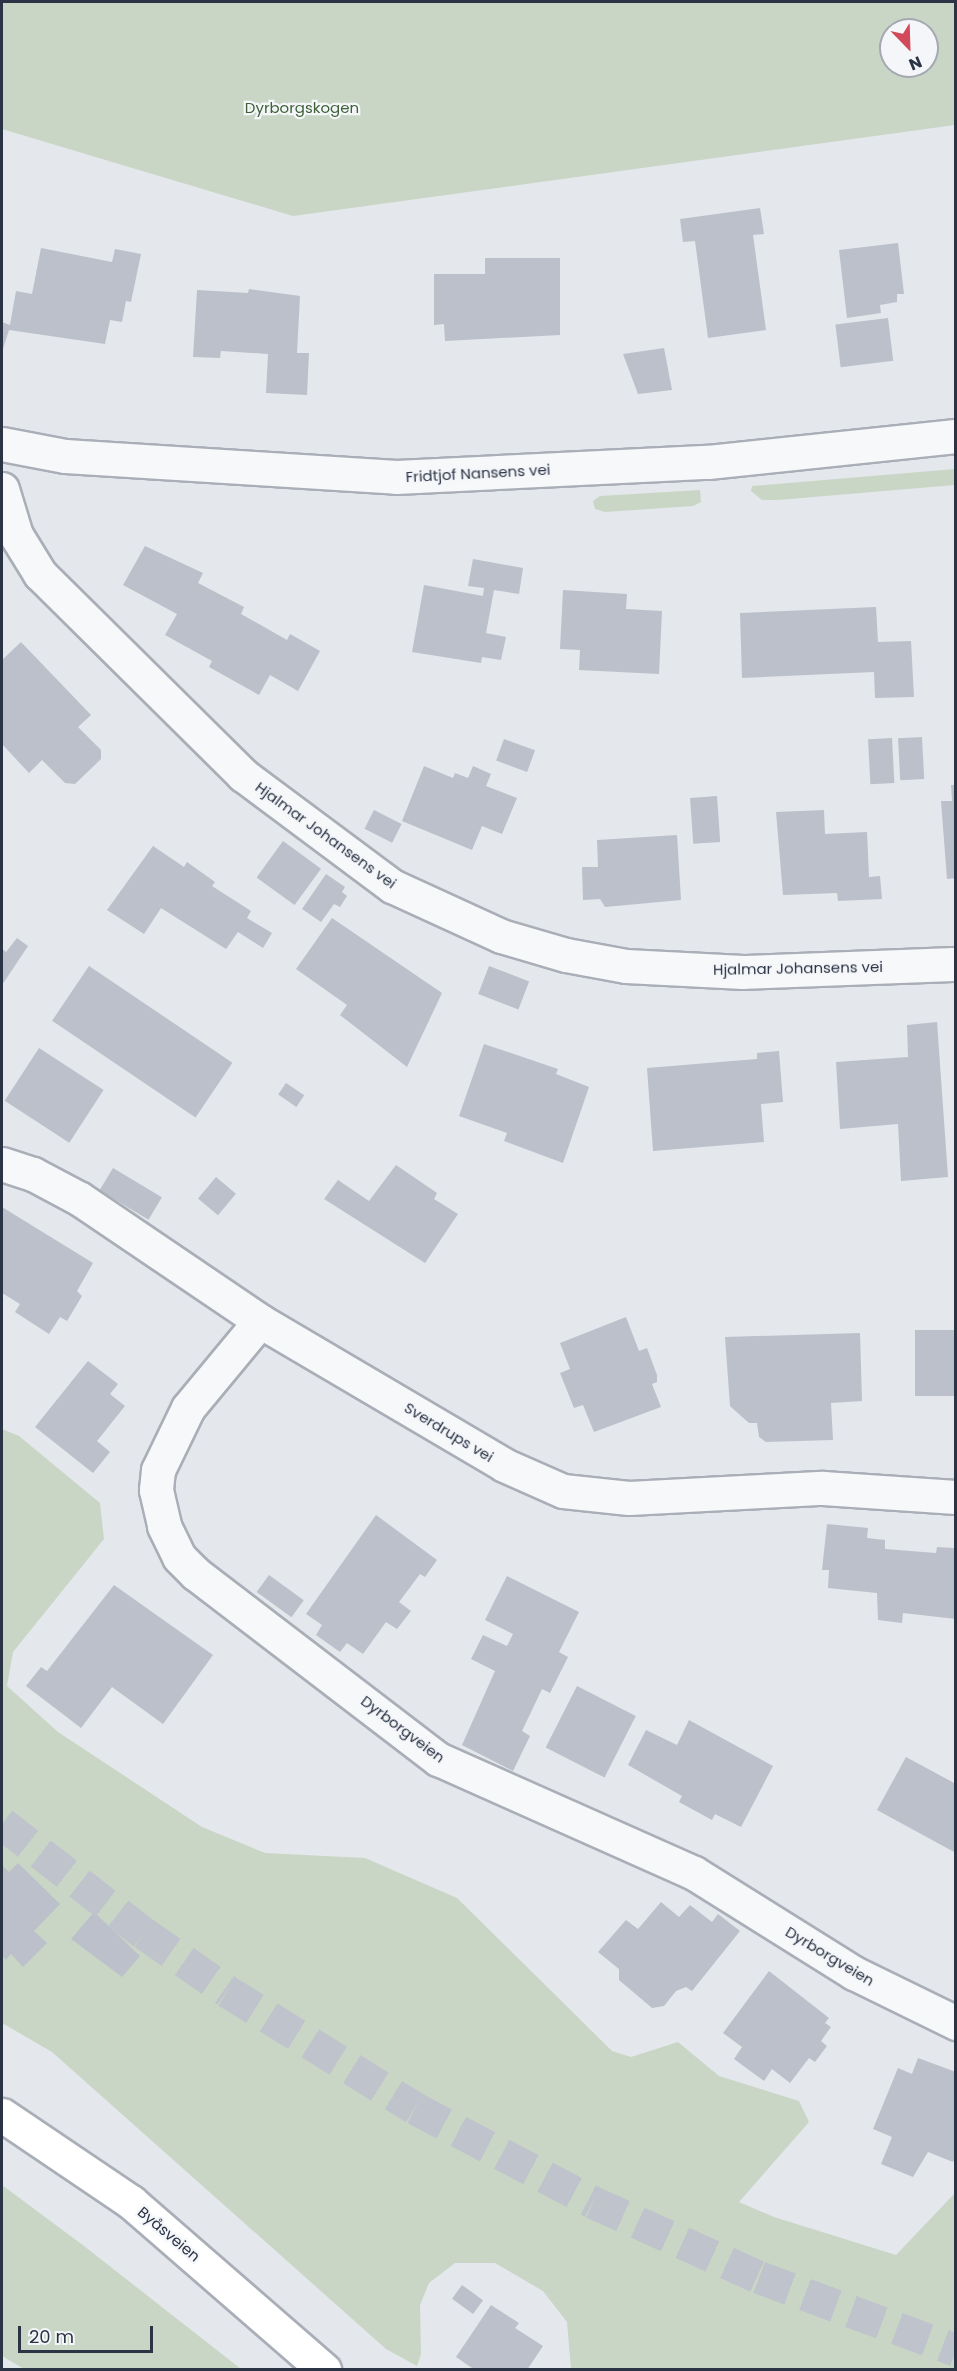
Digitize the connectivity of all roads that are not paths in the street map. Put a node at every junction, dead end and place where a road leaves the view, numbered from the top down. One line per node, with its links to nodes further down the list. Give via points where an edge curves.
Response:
1 (956, 436): 2 (street, Fridtjof Nansens vei, via 708,462 396,477 65,456)
2 (3, 444): 3 (street)
3 (2, 480)
4 (2, 489): 5 (street, Hjalmar Johansens vei, via 16,536 40,574 243,775 392,886 501,936 566,955 626,966 743,972)
5 (956, 964)
6 (2, 1164): 7 (street, Sverdrups vei, via 33,1174 88,1204)
7 (260, 1321): 8 (street, Sverdrups vei, via 504,1465 563,1491 628,1498 823,1488); 9 (street, Dyrborgveien, via 188,1408 158,1470 156,1490 164,1526 179,1557 195,1574 438,1759 694,1873 854,1973)
8 (956, 1497)
9 (956, 2023)
10 (2, 2115): 11 (main road, Byåsveien, via 131,2202)
11 (324, 2370)

